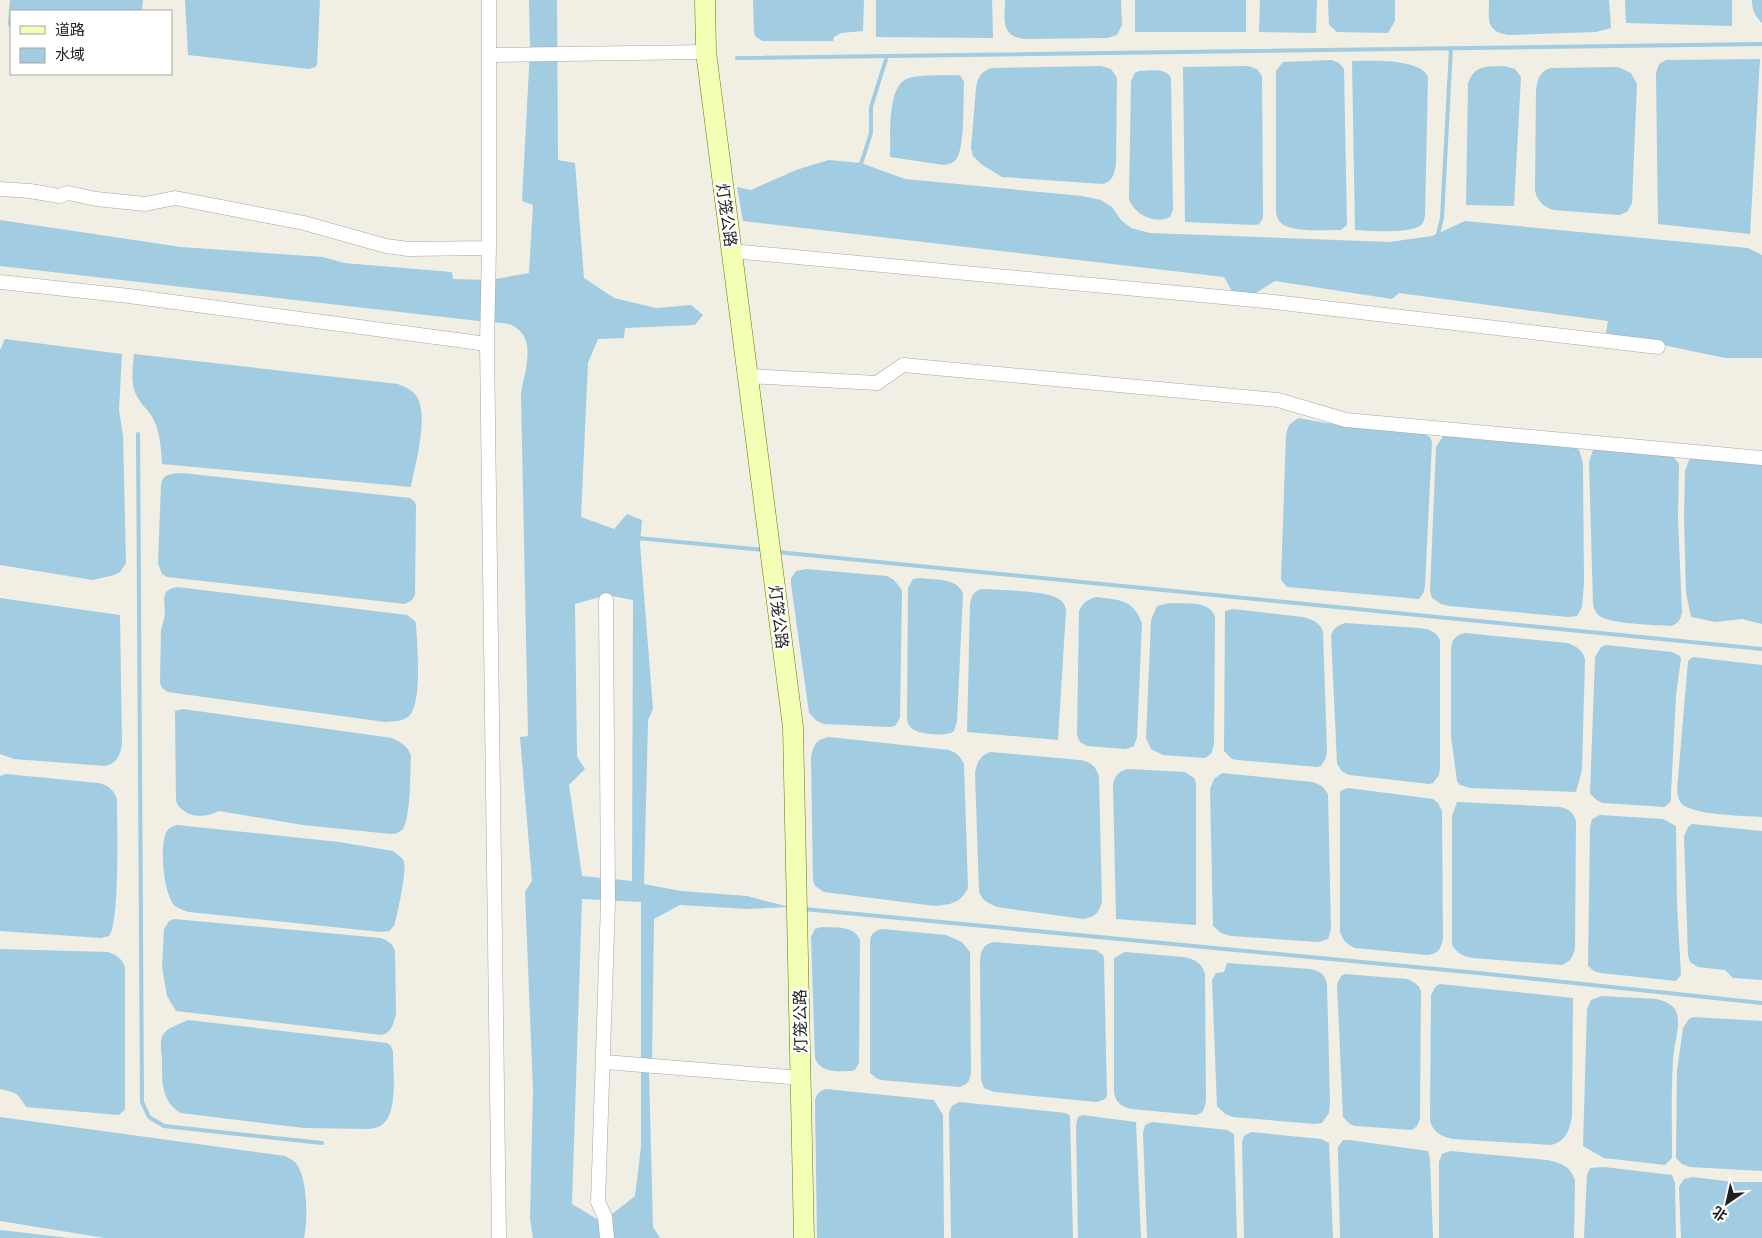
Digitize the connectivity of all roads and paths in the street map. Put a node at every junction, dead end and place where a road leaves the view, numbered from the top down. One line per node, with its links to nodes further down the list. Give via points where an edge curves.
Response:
1 (489, 0): 4 (street)
2 (705, 0): 3 (street, 灯笼公路)
3 (706, 52): 4 (street); 7 (street, 灯笼公路)
4 (489, 55): 6 (street)
5 (0, 189): 6 (street, via 145,204 175,198 304,223 386,246 408,249)
6 (489, 248): 9 (street)
7 (732, 250): 10 (street, via 1274,302); 11 (street, 灯笼公路)
8 (0, 282): 9 (street)
9 (487, 344): 16 (street)
10 (1658, 347)
11 (748, 376): 12 (street, via 877,383 903,365 1278,400 1346,420); 15 (street, 灯笼公路, via 793,727)
12 (1762, 458)
13 (606, 600): 17 (street, via 608,903 598,1202 605,1217)
14 (605, 1062): 15 (street)
15 (801, 1078): 18 (street, 灯笼公路)
16 (499, 1238)
17 (607, 1238)
18 (804, 1238)

